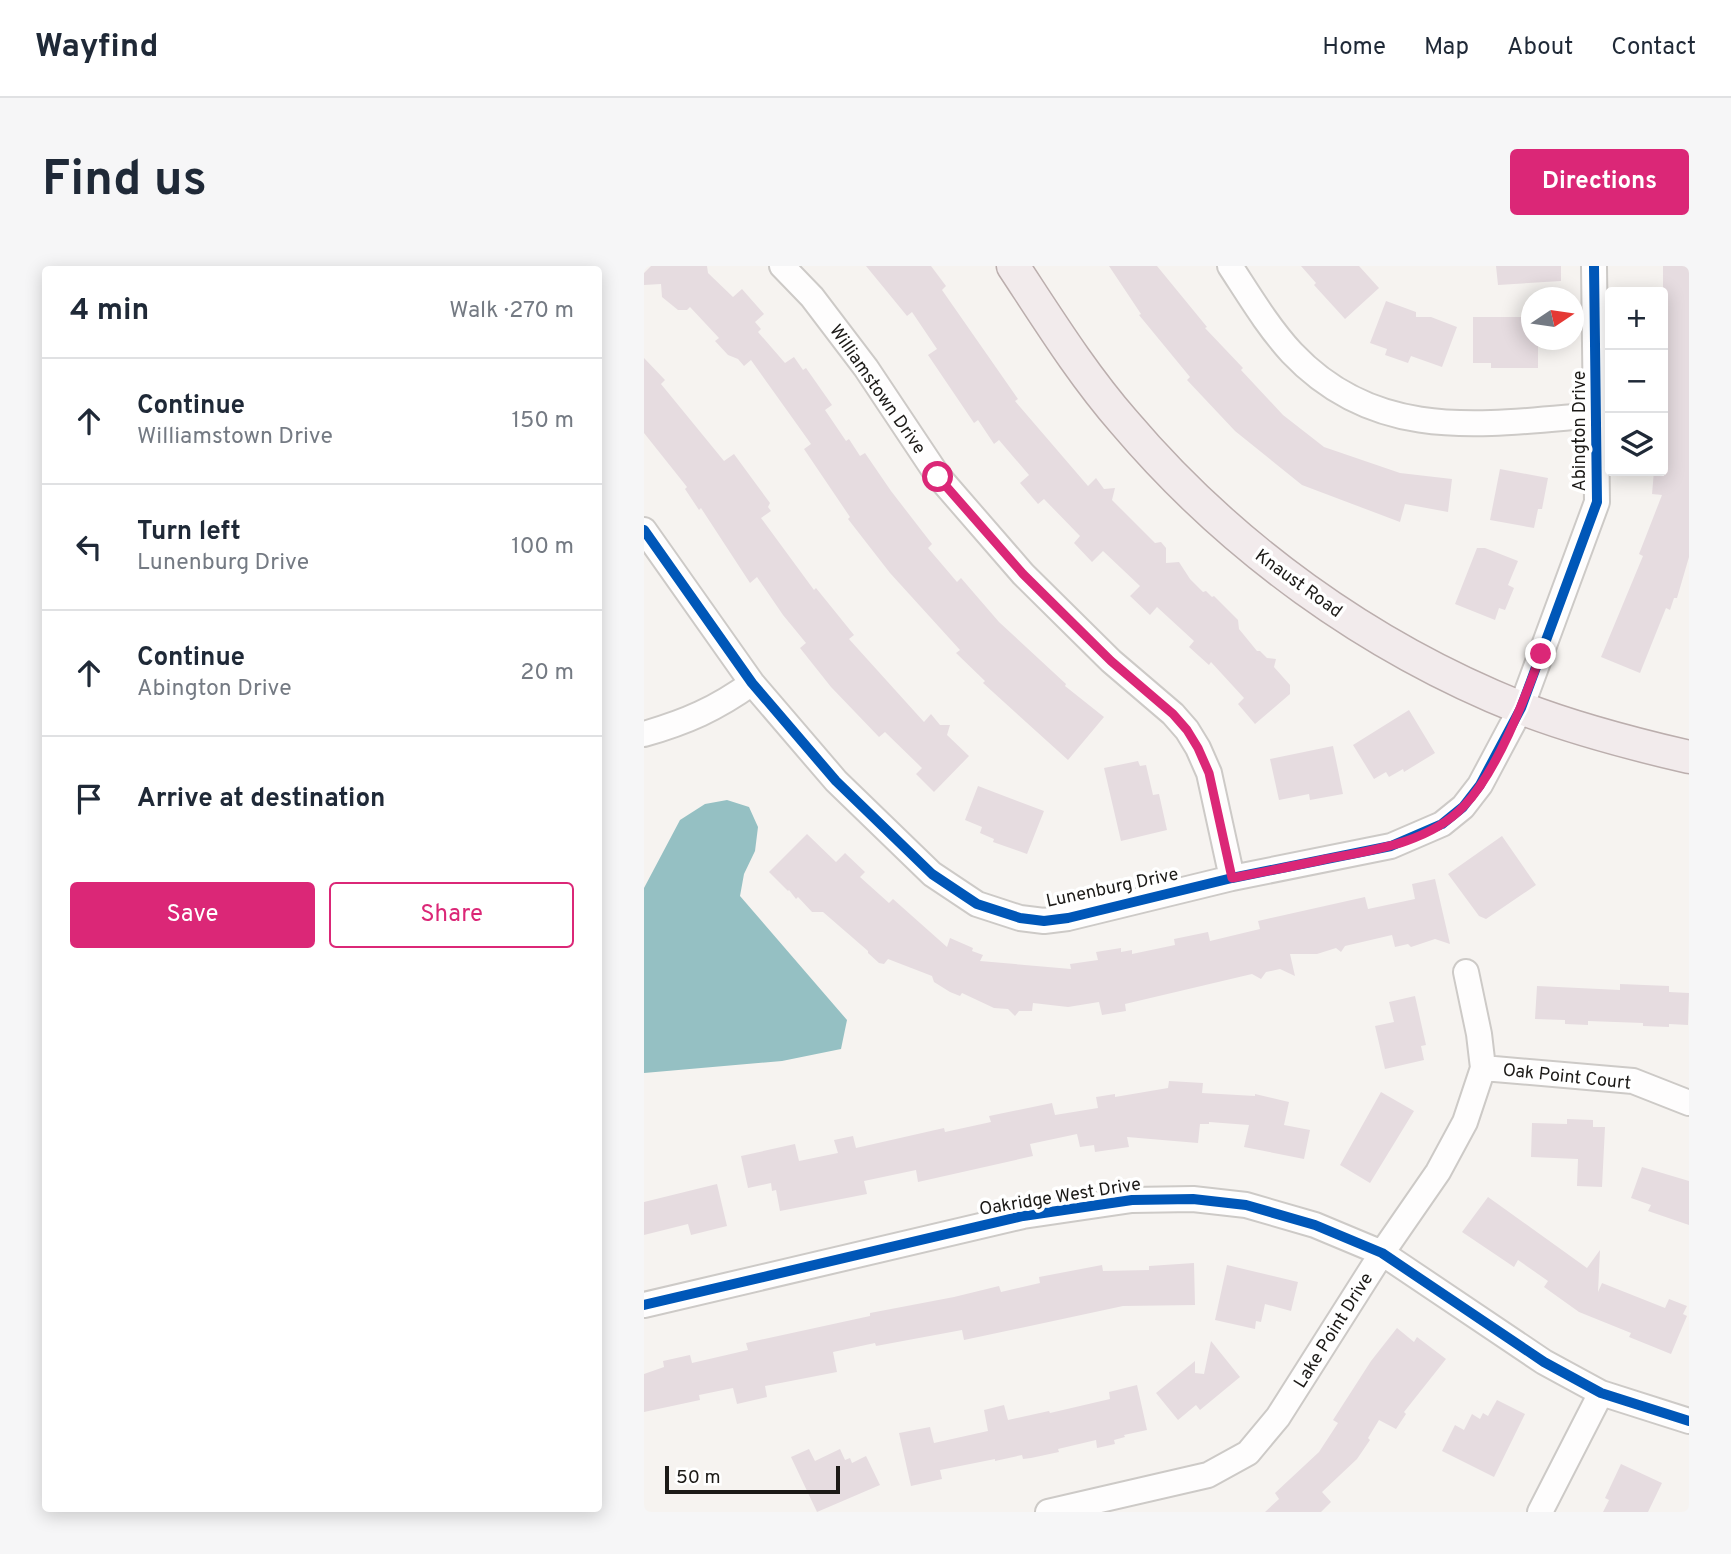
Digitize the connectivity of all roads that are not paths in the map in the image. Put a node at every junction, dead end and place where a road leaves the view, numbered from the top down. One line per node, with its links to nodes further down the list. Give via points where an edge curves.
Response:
1 (782, 266): 11 (street, Williamstown Drive, via 866,368 938,477 1015,565 1187,730 1209,773)
2 (1013, 266): 8 (main road, Knaust Road, via 1123,421 1239,538 1350,620)
3 (1230, 266): 5 (street, Abington Drive, via 1291,352 1331,385 1377,411 1467,425)
4 (1594, 266): 5 (street, Abington Drive)
5 (1597, 415): 8 (street, Abington Drive, via 1597,502)
6 (644, 530): 7 (street, Lunenburg Drive)
7 (752, 683): 9 (street, via 704,713); 11 (street, Lunenburg Drive, via 836,781 932,874 976,904 1020,918 1068,918)
8 (1521, 708): 10 (main road, Knaust Road); 11 (street, Lunenburg Drive, via 1480,785 1442,824 1391,846)
9 (644, 734)
10 (1689, 757)
11 (1232, 878)
12 (1466, 972): 13 (street, Lake Point Drive)
13 (1483, 1068): 14 (street, Oak Point Court, via 1633,1081); 15 (street, Lake Point Drive, via 1465,1122 1449,1152)
14 (1689, 1103)
15 (1382, 1253): 16 (street, Oakridge West Drive, via 1315,1225 1246,1205 1132,1199 1023,1216); 17 (street, Oakridge West Drive, via 1544,1362); 19 (street, Lake Point Drive, via 1278,1417 1248,1453 1208,1475)
16 (644, 1305)
17 (1601, 1393): 18 (street, Oakridge West Drive); 20 (street)
18 (1689, 1421)
19 (1048, 1512)
20 (1540, 1512)

